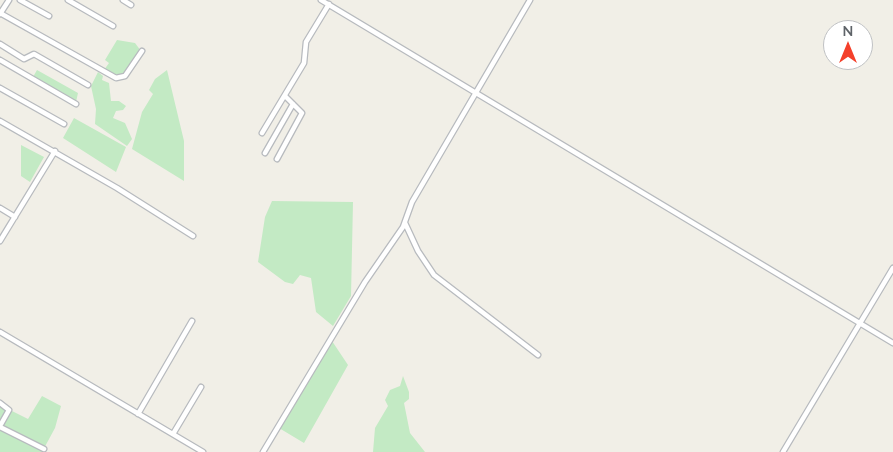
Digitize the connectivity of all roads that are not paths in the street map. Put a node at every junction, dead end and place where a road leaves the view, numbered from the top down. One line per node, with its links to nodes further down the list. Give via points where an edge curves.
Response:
1 (9, 0): 9 (street)
2 (20, 0): 10 (street)
3 (68, 0): 11 (street)
4 (123, 0): 8 (street)
5 (321, 0): 7 (street)
6 (530, 0): 17 (street)
7 (329, 4): 17 (street); 18 (street, via 306,42 304,63)
8 (131, 5)
9 (0, 13): 13 (street, via 116,78 125,76)
10 (49, 16)
11 (113, 26)
12 (0, 44): 15 (street, via 24,60 34,54)
13 (142, 51)
14 (0, 60): 19 (street)
15 (88, 85)
16 (0, 88): 22 (street)
17 (476, 94): 29 (street, via 410,206); 34 (street)
18 (285, 96): 20 (street); 23 (street)
19 (76, 104)
20 (293, 104): 25 (street); 26 (street, via 302,113)
21 (0, 121): 24 (street)
22 (64, 124)
23 (262, 133)
24 (55, 151): 28 (street); 30 (street)
25 (265, 153)
26 (277, 159)
27 (0, 208): 28 (street)
28 (15, 217): 31 (street)
29 (406, 223): 37 (street, via 416,248 434,275); 45 (street, via 370,275)
30 (193, 236)
31 (0, 241)
32 (893, 268): 34 (street)
33 (192, 321): 40 (street)
34 (861, 323): 36 (street); 46 (street)
35 (0, 332): 40 (street)
36 (893, 342)
37 (538, 355)
38 (201, 387): 42 (street)
39 (0, 403): 41 (street, via 9,410)
40 (138, 414): 42 (street)
41 (0, 427): 43 (street)
42 (173, 434): 44 (street)
43 (44, 449)
44 (203, 452)
45 (263, 452)
46 (784, 452)

